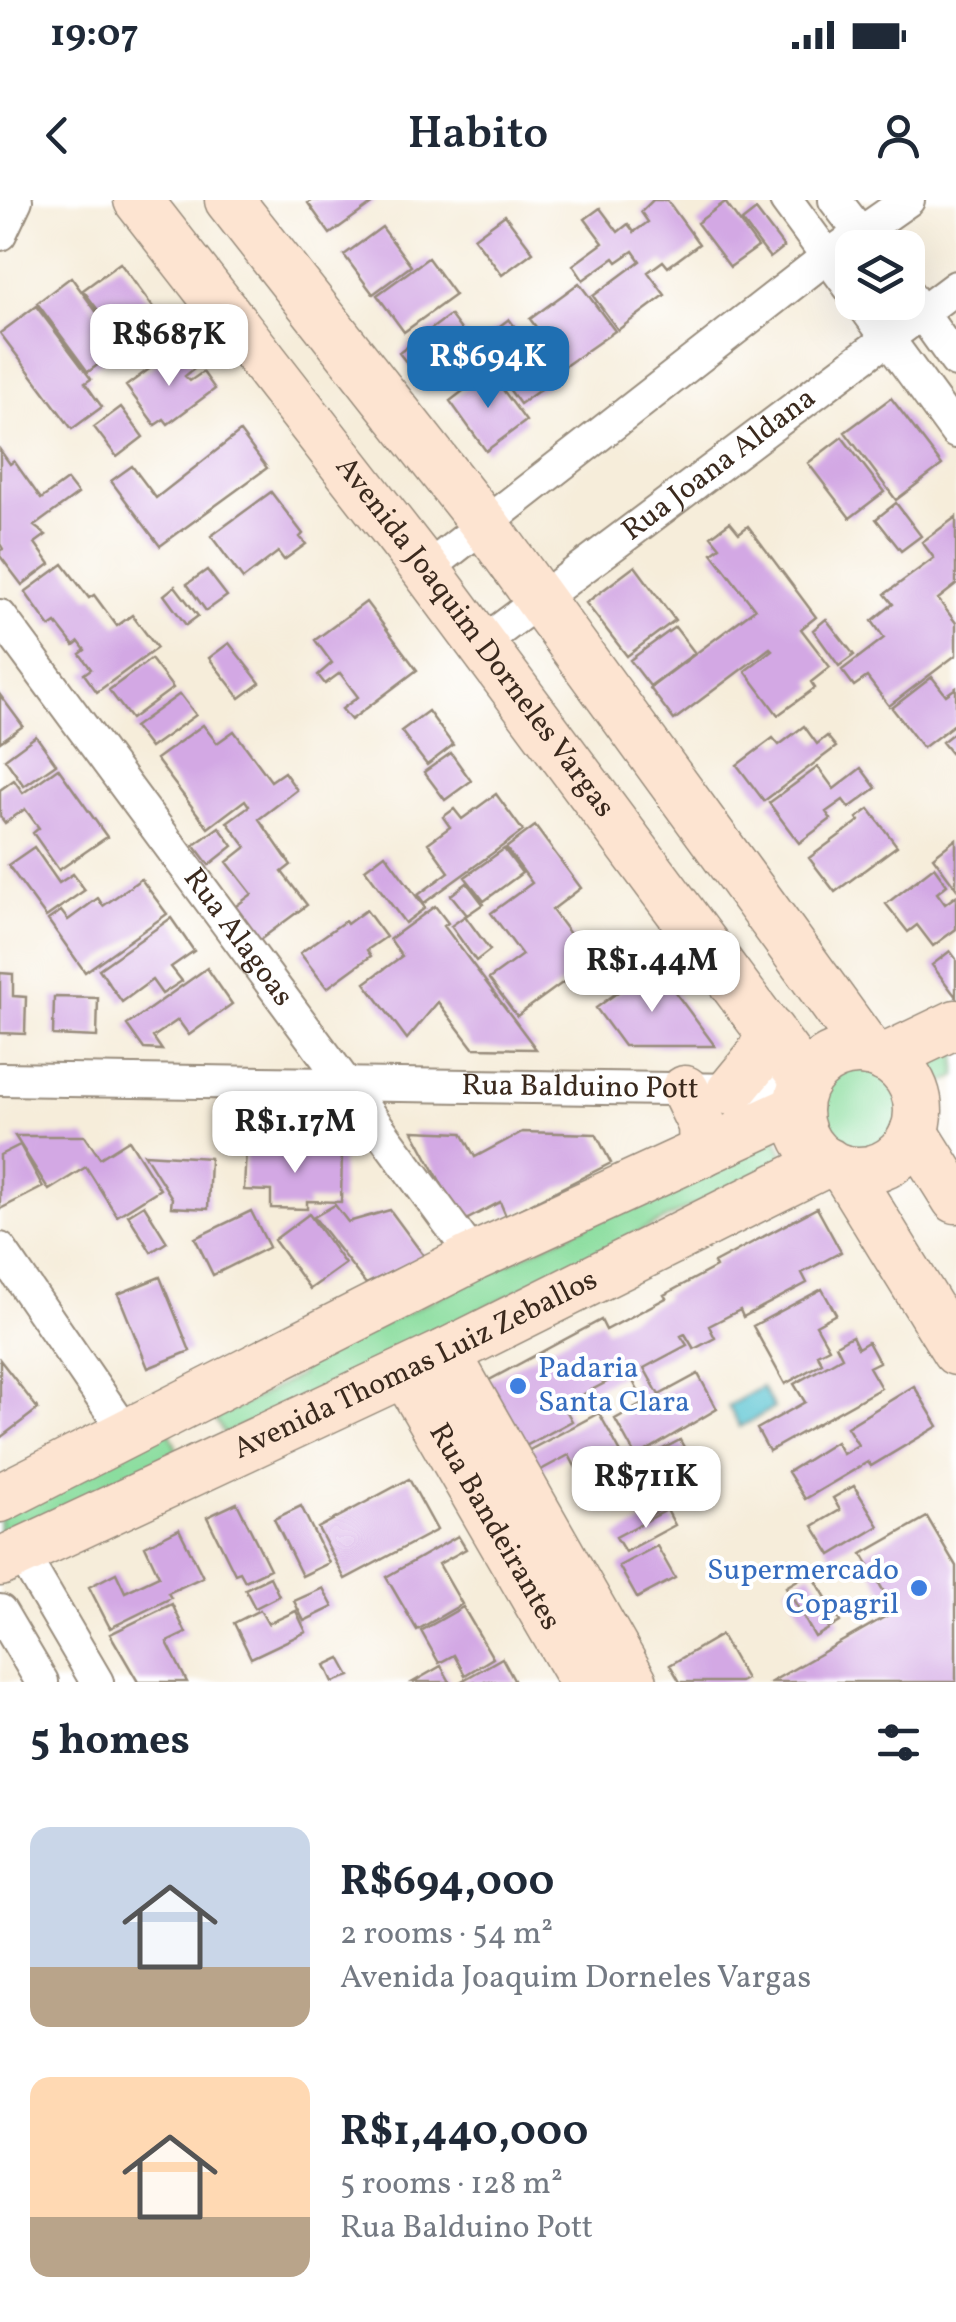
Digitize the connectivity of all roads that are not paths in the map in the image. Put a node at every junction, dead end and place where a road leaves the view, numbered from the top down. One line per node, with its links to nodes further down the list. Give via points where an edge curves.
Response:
1 (16, 200): 9 (street)
2 (138, 200): 22 (street, Avenida Joaquim Dorneles Vargas)
3 (228, 200): 21 (street)
4 (786, 200): 11 (street)
5 (836, 200): 7 (street)
6 (908, 200): 8 (street)
7 (859, 230)
8 (878, 230)
9 (0, 234)
10 (835, 253): 11 (street)
11 (828, 256): 12 (street); 21 (street)
12 (835, 266)
13 (956, 287): 14 (street, Rua Joana Aldana)
14 (925, 300)
15 (925, 319): 19 (street)
16 (874, 320): 18 (street)
17 (900, 320): 18 (street, Rua Joana Aldana)
18 (886, 337): 20 (street); 23 (street, Rua Joana Aldana)
19 (956, 360)
20 (956, 432)
21 (486, 526): 22 (street); 23 (street)
22 (426, 570): 25 (street, Avenida Joaquim Dorneles Vargas)
23 (540, 600): 25 (street, Rua Joana Aldana); 28 (street)
24 (0, 616): 30 (street, Rua Alagoas)
25 (481, 644): 27 (street, Avenida Joaquim Dorneles Vargas)
26 (956, 1024): 28 (street)
27 (772, 1032): 31 (street, via 759,1057); 32 (street, Avenida Joaquim Dorneles Vargas)
28 (877, 1055): 32 (street, via 832,1057 816,1068); 33 (street, via 908,1078)
29 (0, 1079): 30 (street, Rua Balduino Pott)
30 (346, 1086): 31 (street, Rua Balduino Pott); 38 (street, Rua Alagoas)
31 (708, 1090): 32 (street, Rua Balduino Pott); 34 (street)
32 (802, 1094): 34 (street); 35 (street, Avenida Joaquim Dorneles Vargas, via 799,1123 807,1143)
33 (929, 1114): 35 (street, Avenida Thomas Luiz Zeballos, via 884,1164 863,1170); 36 (street)
34 (703, 1152): 38 (street)
35 (836, 1165): 39 (street, Avenida Joaquim Dorneles Vargas); 40 (street, Avenida Thomas Luiz Zeballos)
36 (956, 1199)
37 (0, 1249): 42 (street)
38 (474, 1257): 41 (street)
39 (956, 1351)
40 (426, 1363): 43 (street, Rua Bandeirantes); 44 (street, Avenida Thomas Luiz Zeballos)
41 (254, 1371): 42 (street); 44 (street, via 210,1415 206,1430)
42 (127, 1434): 45 (street)
43 (480, 1458): 50 (street, Rua Bandeirantes); 51 (street, Rua Bandeirantes)
44 (216, 1459): 46 (street, Avenida Thomas Luiz Zeballos)
45 (0, 1498)
46 (10, 1557): 49 (street)
47 (0, 1611): 48 (street)
48 (42, 1682)
49 (97, 1682)
50 (584, 1682)
51 (633, 1682)

